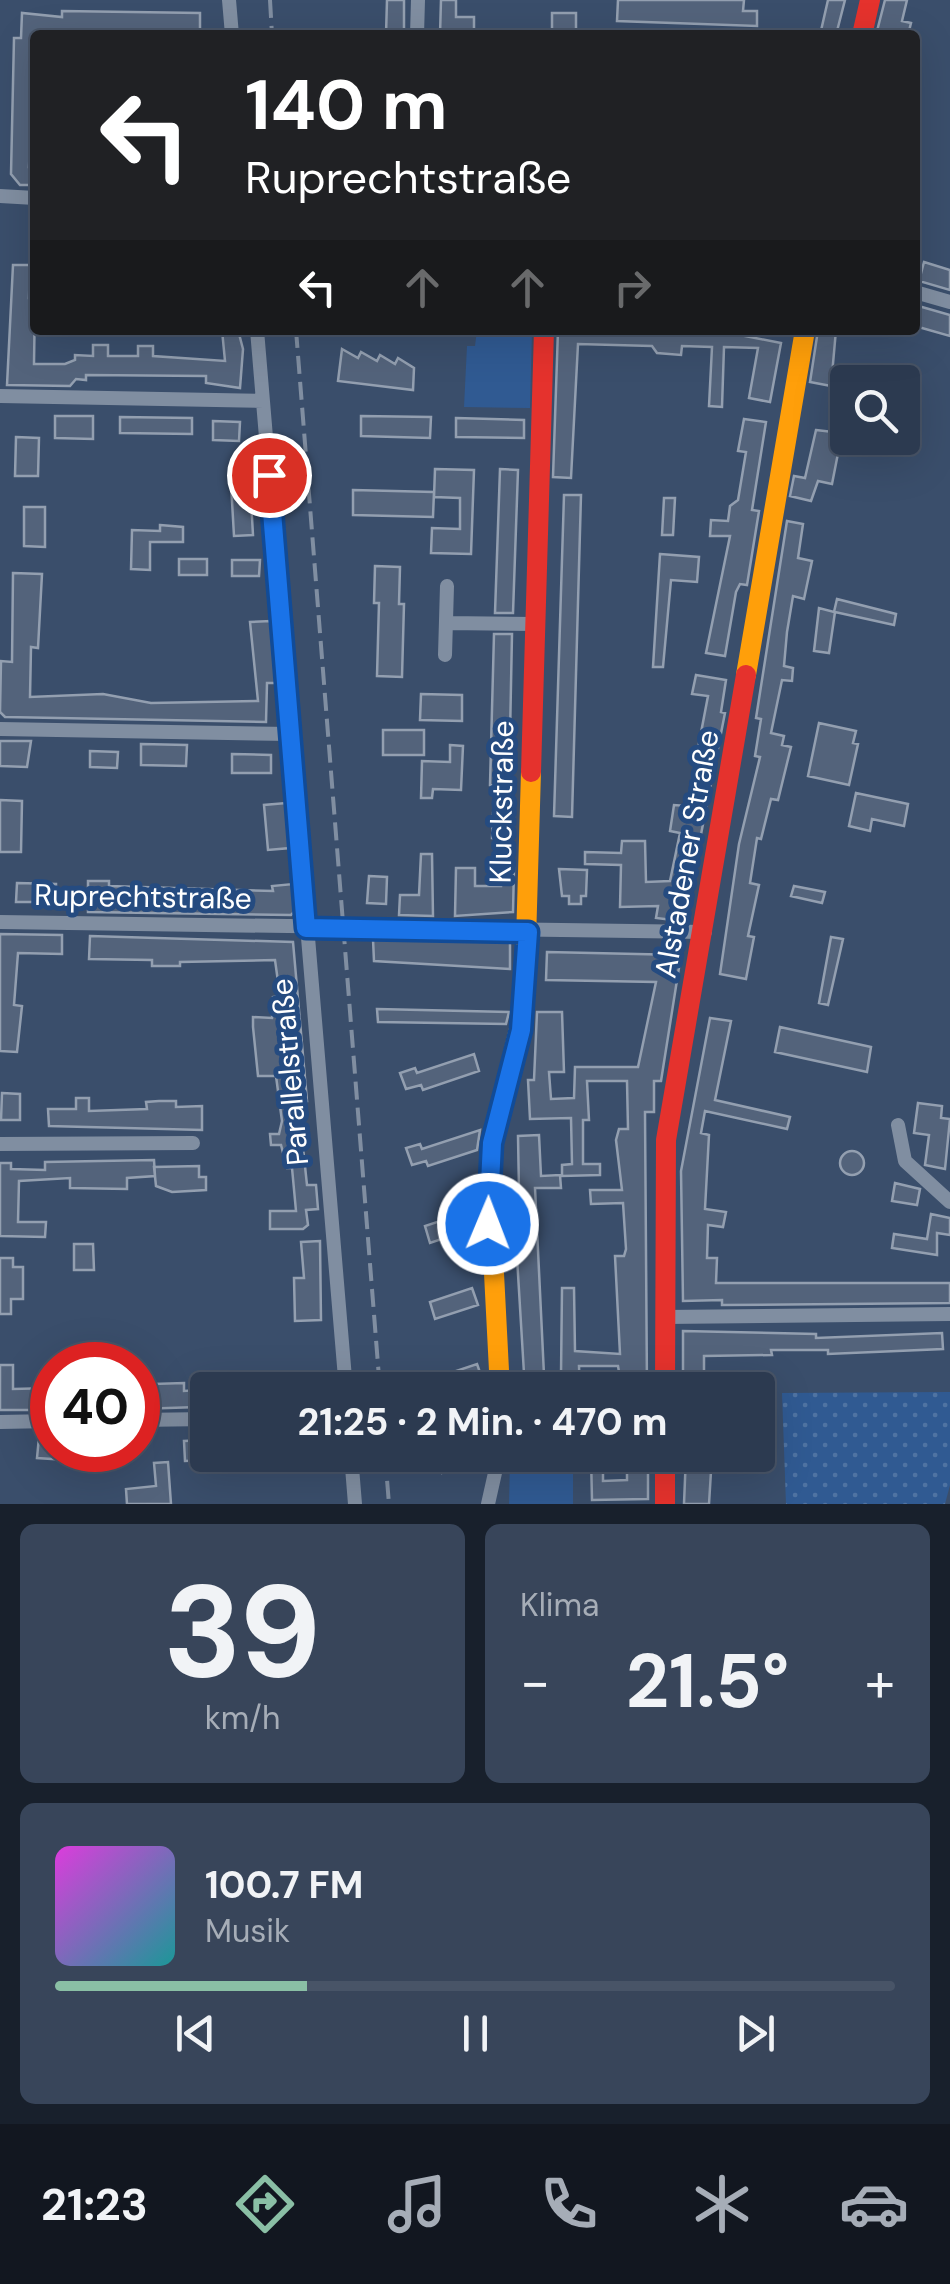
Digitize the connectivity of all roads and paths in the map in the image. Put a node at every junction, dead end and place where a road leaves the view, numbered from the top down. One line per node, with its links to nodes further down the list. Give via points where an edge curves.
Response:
1 (229, 0): 4 (street)
2 (418, 0): 5 (street)
3 (870, 0): 6 (street)
4 (232, 30)
5 (418, 30)
6 (863, 30)
7 (0, 196): 8 (street)
8 (30, 198)
9 (920, 293): 10 (street)
10 (950, 302)
11 (257, 335): 15 (street, Parallelstraße)
12 (544, 335): 18 (street, Kluckstraße)
13 (803, 335): 25 (street, Alstadener Straße)
14 (0, 396): 15 (street)
15 (263, 400): 21 (street, Parallelstraße)
16 (447, 586): 17 (street)
17 (446, 623): 18 (street); 19 (street)
18 (536, 624): 24 (street, Kluckstraße)
19 (445, 654)
20 (0, 728): 21 (street)
21 (290, 734): 23 (street, Parallelstraße)
22 (0, 922): 23 (street, Ruprechtstraße)
23 (306, 928): 24 (street, Ruprechtstraße); 32 (street, Parallelstraße)
24 (528, 932): 25 (street, Ruprechtstraße); 33 (street, Kluckstraße, via 521,1030 488,1176)
25 (705, 932): 31 (street, Alstadener Straße, via 666,1140)
26 (898, 1126): 29 (street, via 905,1161)
27 (0, 1144): 28 (street)
28 (193, 1144)
29 (950, 1202)
30 (950, 1314): 31 (street)
31 (664, 1318): 34 (street, Alstadener Straße)
32 (344, 1372)
33 (499, 1372)
34 (665, 1372)
35 (190, 1419): 36 (street)
36 (160, 1420)
37 (30, 1421): 38 (street)
38 (0, 1422)
39 (353, 1472): 42 (street)
40 (495, 1472): 43 (street)
41 (666, 1472): 44 (street)
42 (356, 1504)
43 (488, 1504)
44 (665, 1504)

